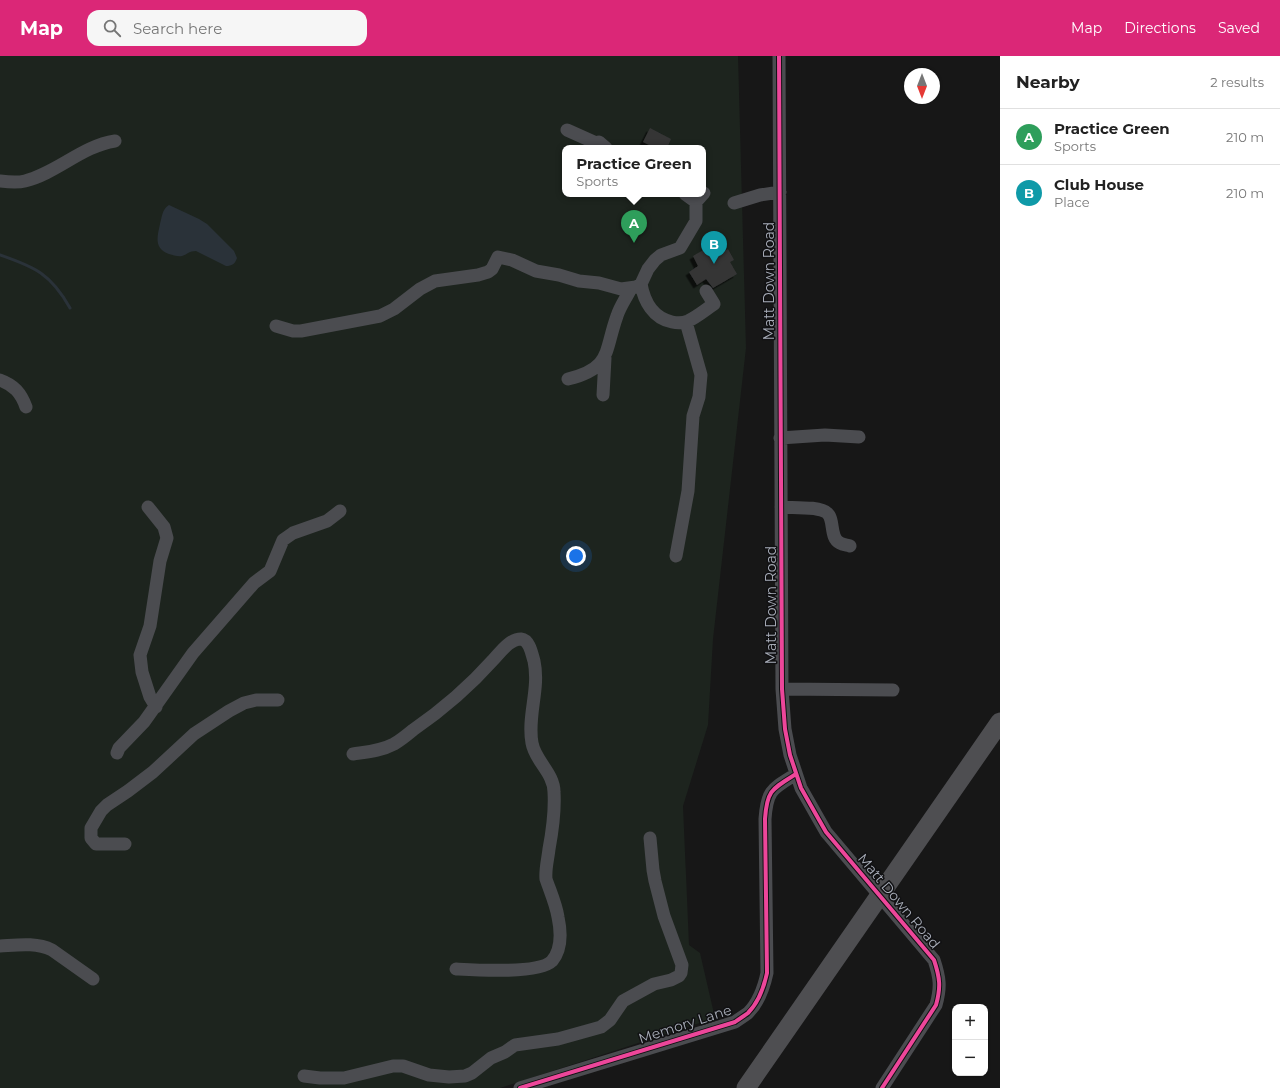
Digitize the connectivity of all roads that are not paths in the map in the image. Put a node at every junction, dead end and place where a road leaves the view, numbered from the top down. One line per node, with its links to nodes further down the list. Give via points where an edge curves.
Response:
1 (779, 56): 6 (street, Matt Down Road)
2 (567, 130): 4 (street)
3 (115, 141): 5 (street, via 84,152 32,179 17,182)
4 (602, 145)
5 (0, 181)
6 (780, 192): 8 (street); 19 (street, Matt Down Road)
7 (700, 198): 9 (street, via 696,221 680,248 655,260)
8 (734, 203)
9 (636, 286): 11 (street, via 654,313 668,321); 12 (street, via 615,288 579,281 536,271 512,260 498,257 488,272 435,281 380,316 302,331); 13 (street, via 617,316)
10 (706, 291): 11 (street, via 714,304)
11 (686, 322): 24 (street, via 702,380 693,416 688,490)
12 (276, 326)
13 (604, 358): 14 (street, via 587,373); 16 (street)
14 (568, 379)
15 (0, 380): 17 (street, via 18,392)
16 (603, 395)
17 (26, 407)
18 (859, 436): 19 (street)
19 (780, 438): 21 (street, Matt Down Road)
20 (148, 507): 28 (street, via 164,527 167,538 160,561 150,626 140,655 142,672)
21 (781, 507): 23 (street, via 818,509 826,512 830,515 836,540); 25 (street, Matt Down Road)
22 (340, 511): 28 (street, via 327,521 293,533 282,540 270,571 254,583 197,648)
23 (850, 546)
24 (676, 556)
25 (782, 689): 26 (street); 32 (street, Matt Down Road, via 785,729)
26 (893, 690)
27 (278, 700): 34 (street, via 250,701 229,711 194,734 153,772 107,805 93,823 91,838 96,844)
28 (156, 707): 30 (street)
29 (1000, 722): 35 (highway)
30 (117, 753)
31 (353, 754): 37 (street, via 381,750 394,744 465,689 507,645 520,639 528,643 535,670 532,744 554,790 545,873 559,918 559,947 552,961 537,968)
32 (796, 774): 35 (street, Matt Down Road, via 826,832); 40 (street, Memory Lane, via 778,785 766,802 767,973 760,996 748,1013 735,1022)
33 (650, 838): 39 (street, via 655,881 664,916 682,965 679,976 654,984 624,1001 610,1020 601,1027 558,1039 515,1045 465,1076 429,1075 403,1066 344,1078)
34 (125, 844)
35 (880, 895): 41 (highway); 42 (street, Matt Down Road, via 934,960 940,976 936,1006)
36 (0, 946): 38 (street, via 46,947)
37 (456, 970)
38 (93, 979)
39 (304, 1076)
40 (520, 1088)
41 (746, 1088)
42 (882, 1088)

